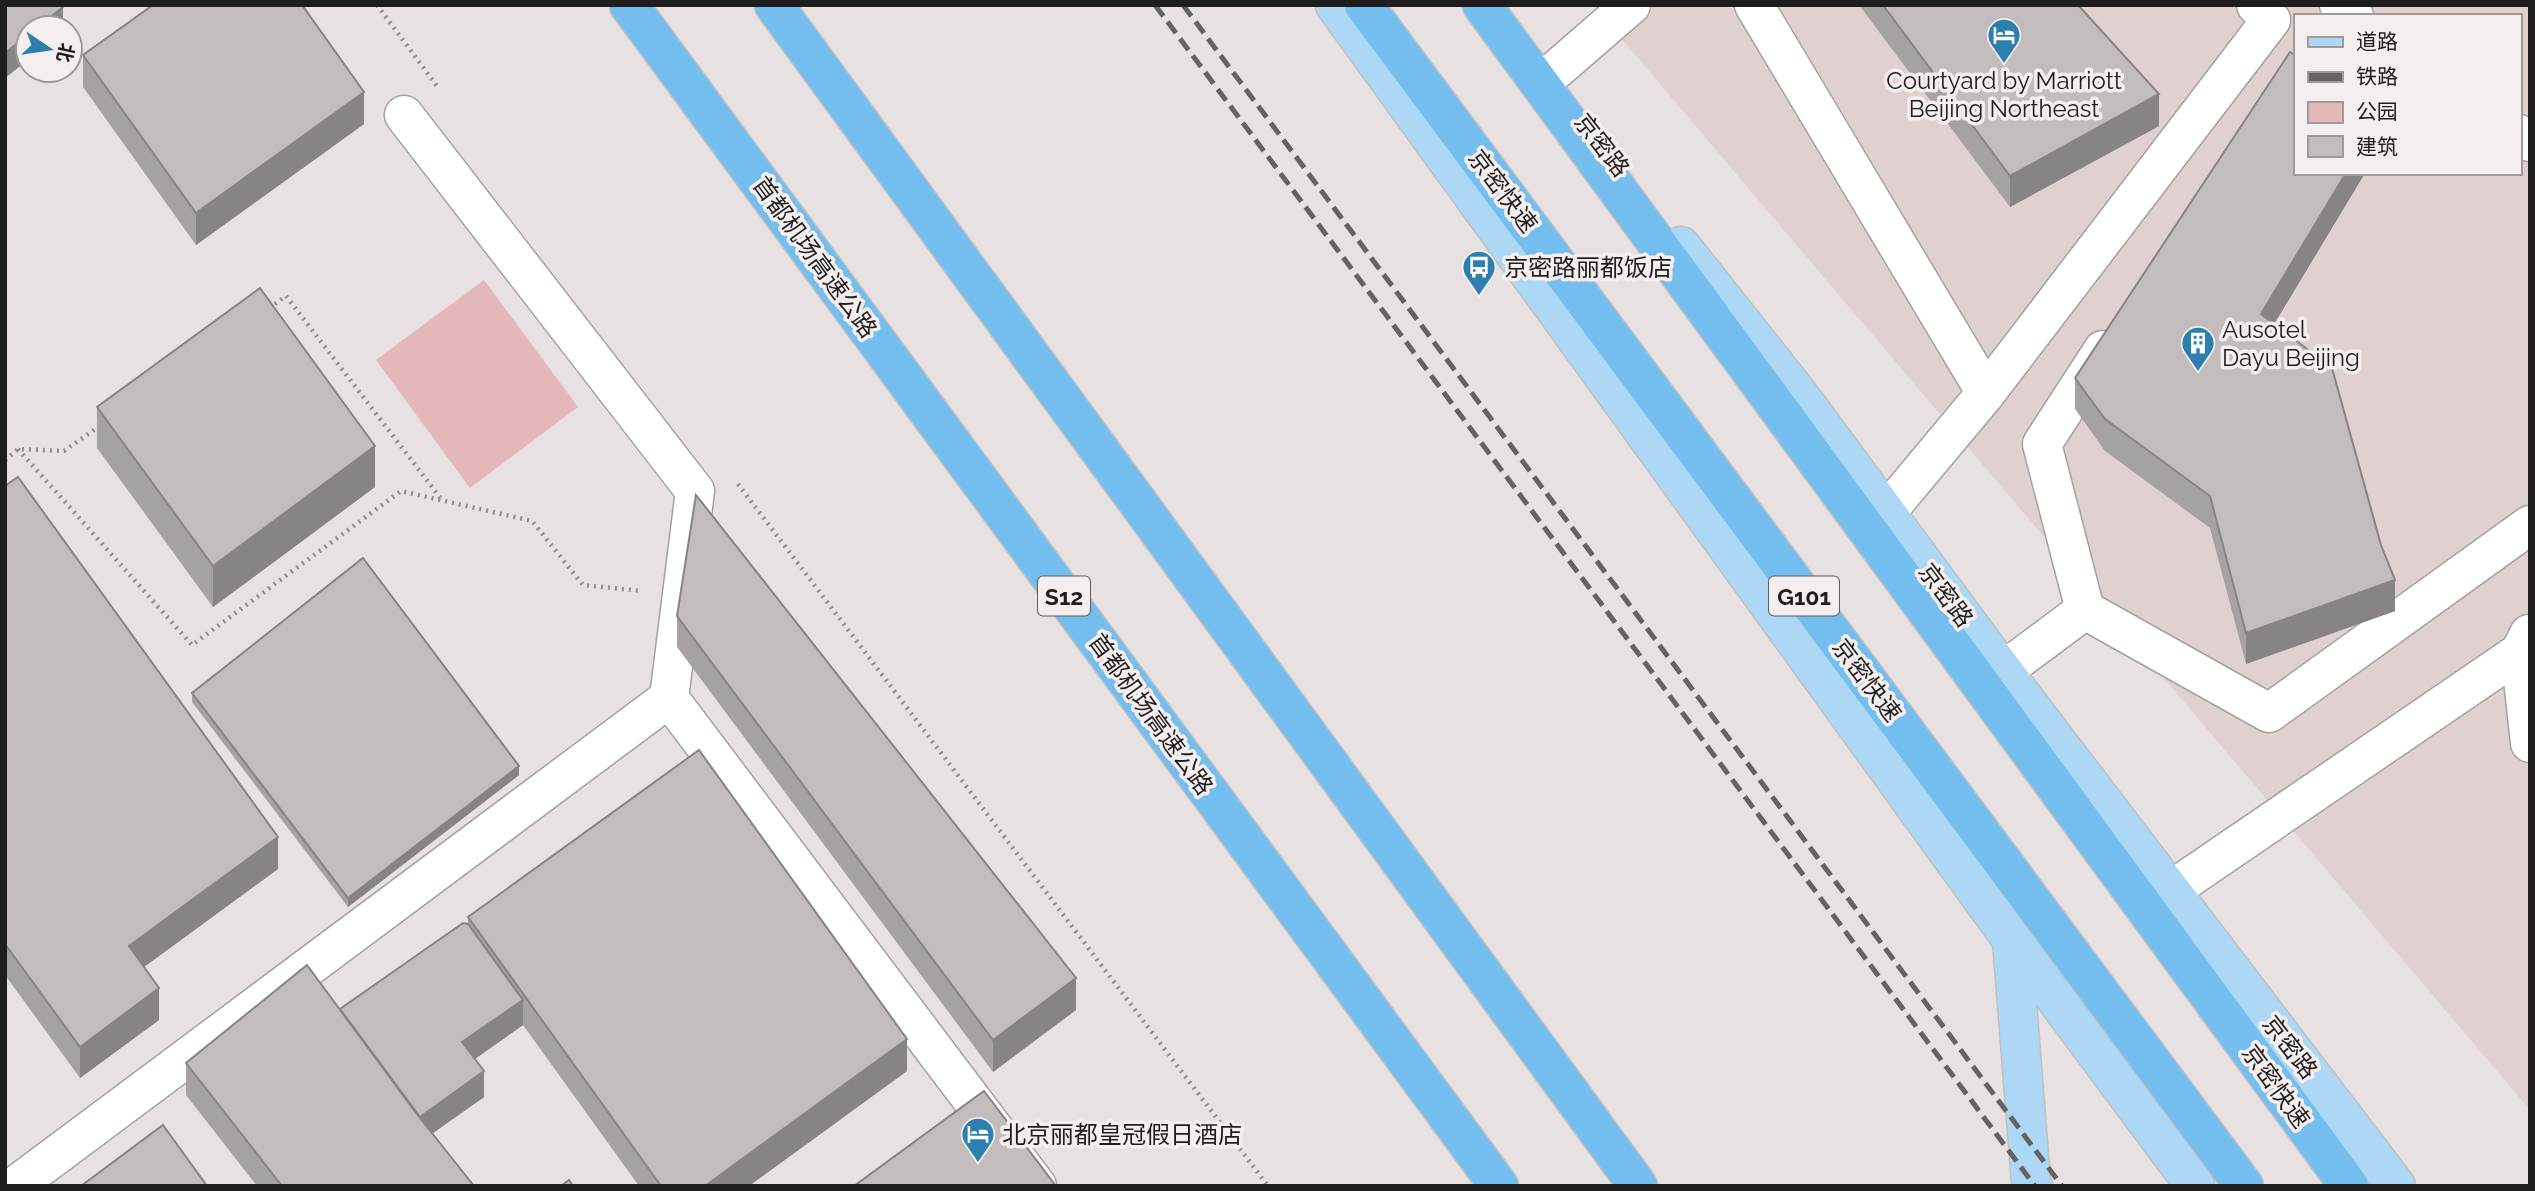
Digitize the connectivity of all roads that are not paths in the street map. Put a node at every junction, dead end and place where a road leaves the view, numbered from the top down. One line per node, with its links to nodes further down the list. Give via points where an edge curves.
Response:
1 (629, 5): 25 (highway, 首都机场高速公路 / S12)
2 (774, 5): 26 (highway)
3 (1335, 5): 22 (main road, G101)
4 (1364, 5): 29 (highway, 京密快速 / G101)
5 (1482, 5): 30 (highway, 京密快速)
6 (1496, 5): 10 (main road, 京密路)
7 (1631, 5): 10 (street)
8 (1754, 5): 13 (street)
9 (2256, 5): 13 (street, via 2272,20)
10 (1549, 76): 14 (main road, 京密路, via 1802,399)
11 (404, 115): 19 (street, via 695,491)
12 (2124, 318): 16 (street, via 2042,444)
13 (1986, 393): 14 (street)
14 (1885, 514): 18 (main road, 京密路)
15 (2530, 524): 16 (street, via 2269,713)
16 (2085, 610): 18 (street)
17 (2525, 642): 20 (street); 21 (street)
18 (2003, 671): 21 (main road, 京密路)
19 (669, 698): 23 (street); 24 (street)
20 (2530, 743)
21 (2170, 891): 31 (main road, 京密路)
22 (2012, 940): 27 (main road); 28 (main road, G101)
23 (15, 1186)
24 (1037, 1186)
25 (1499, 1186)
26 (1638, 1186)
27 (2033, 1186)
28 (2195, 1186)
29 (2244, 1186)
30 (2349, 1186)
31 (2396, 1186)

